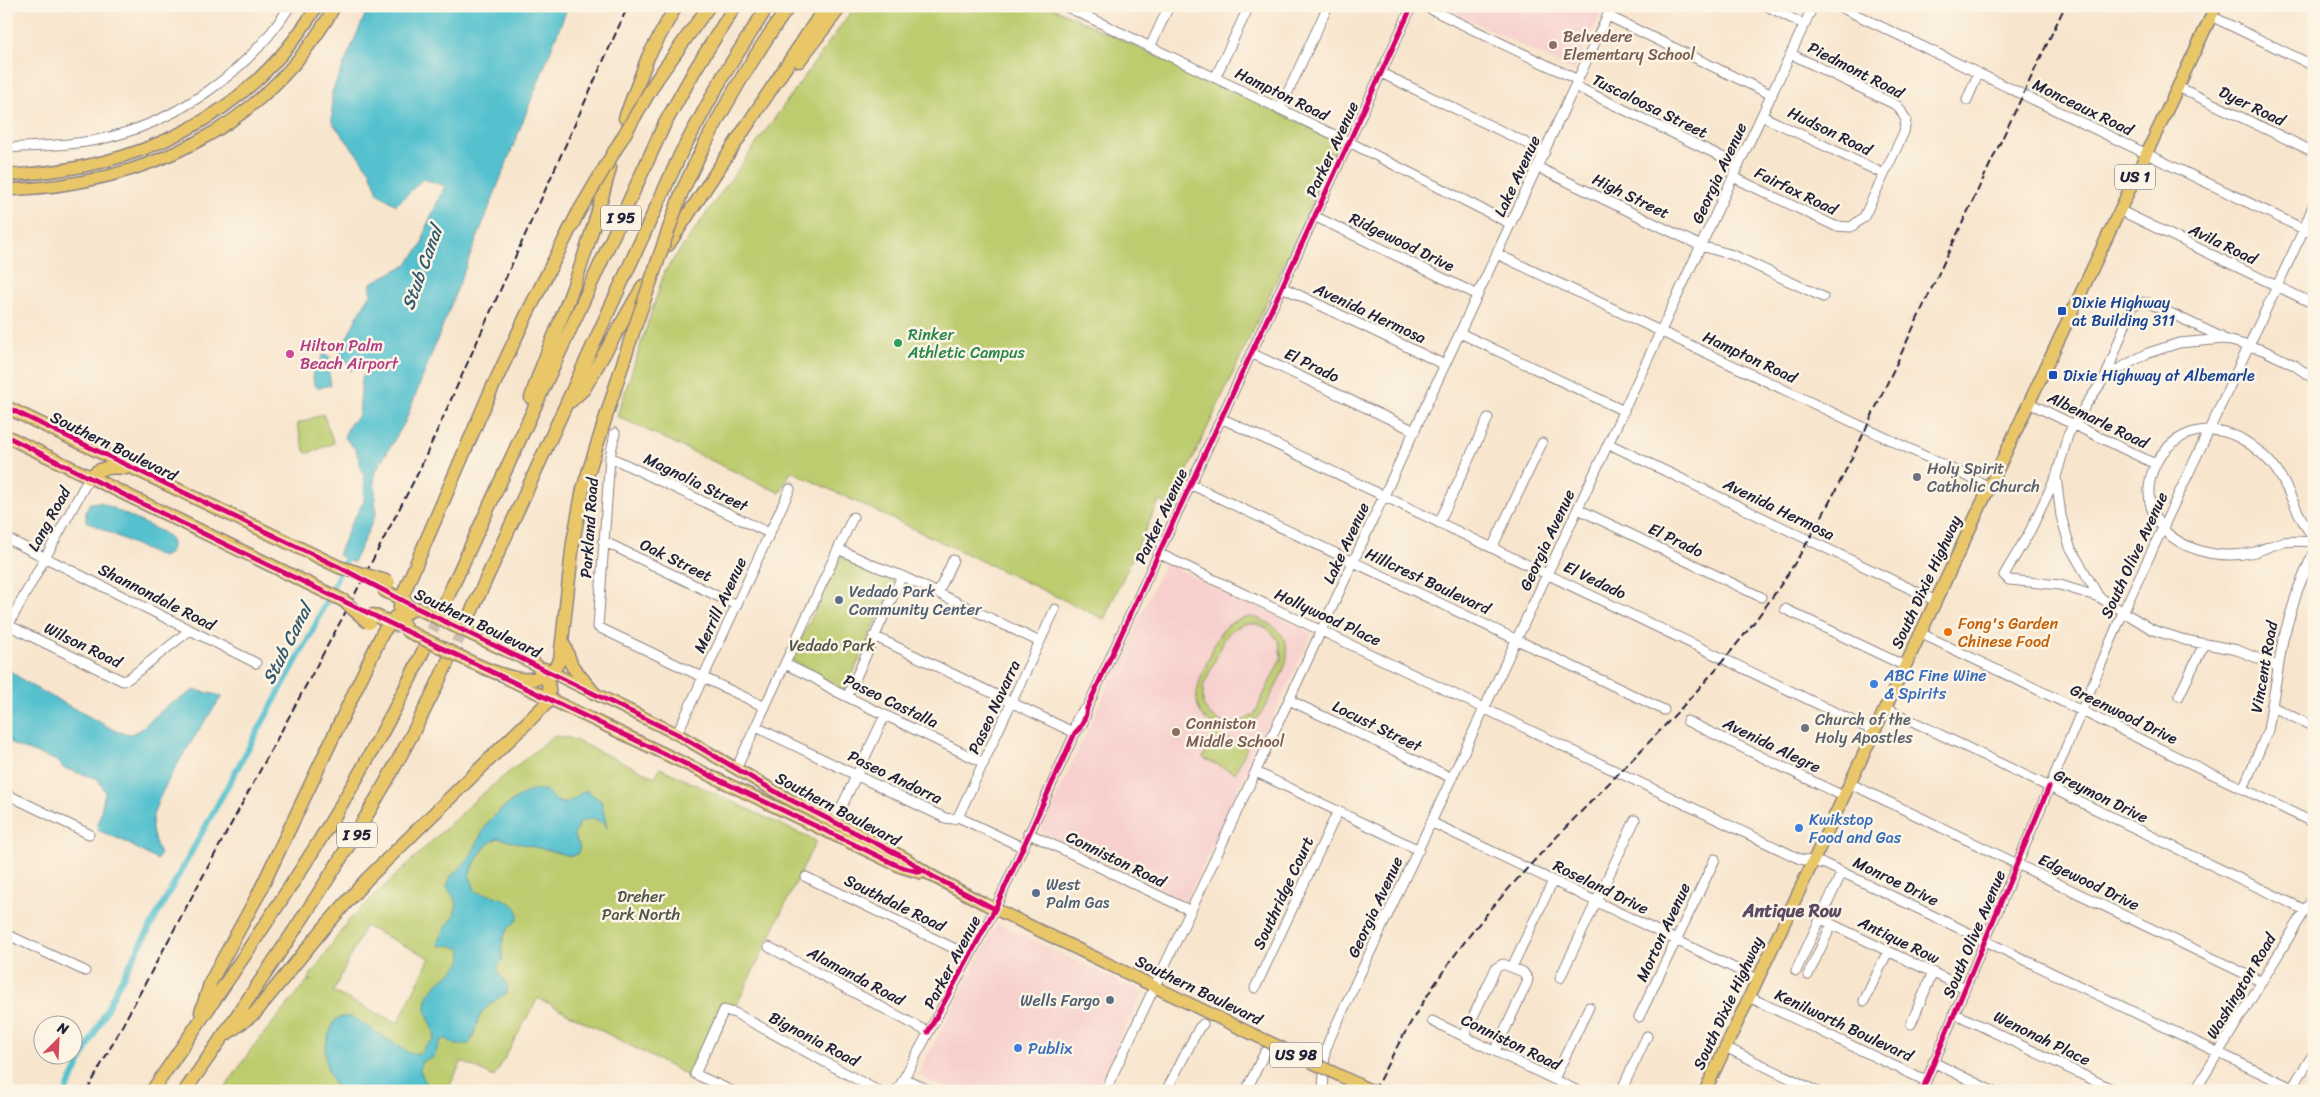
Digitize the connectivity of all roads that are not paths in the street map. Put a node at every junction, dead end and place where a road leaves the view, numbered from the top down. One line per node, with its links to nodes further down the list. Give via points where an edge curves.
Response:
1 (290, 6): 41 (street, via 262,43 232,72 192,101 162,117 99,139)
2 (317, 6): 49 (main road, via 290,45 261,77 232,102 191,129 112,160)
3 (335, 6): 51 (main road, via 312,41 276,83 239,116 199,142 154,163 113,176)
4 (676, 6): 39 (highway, via 648,58)
5 (709, 6): 114 (highway, bridge, via 657,79 578,213 498,374)
6 (735, 6): 86 (highway, I 95, via 664,125)
7 (768, 6): 76 (highway, I 95, via 734,56 690,134)
8 (789, 6): 138 (highway, bridge, via 722,111 681,194 583,488 573,542)
9 (826, 6): 37 (highway)
10 (841, 6): 37 (highway)
11 (1065, 6): 23 (street, Hampton Road)
12 (1090, 6): 23 (street)
13 (1169, 6): 26 (street)
14 (1248, 6): 31 (street)
15 (1328, 6): 36 (street)
16 (1412, 6): 29 (street, Parker Avenue)
17 (1424, 6): 32 (street, Tuscaloosa Street)
18 (1612, 6): 24 (street, Lake Avenue)
19 (1767, 6): 25 (street)
20 (1813, 6): 25 (street, Georgia Avenue)
21 (1838, 6): 30 (street, Monceaux Road)
22 (2214, 11): 28 (street); 33 (main road, South Dixie Highway / US 1)
23 (1086, 16): 26 (street, Hampton Road)
24 (1608, 16): 32 (street, Lake Avenue); 34 (street)
25 (1805, 25): 27 (street, Georgia Avenue)
26 (1150, 47): 31 (street, Hampton Road)
27 (1791, 54): 34 (street, Georgia Avenue); 48 (street, Piedmont Road, via 1894,103 1905,116 1905,128)
28 (2314, 66)
29 (1381, 73): 40 (street, Parker Avenue); 42 (street)
30 (1978, 74): 35 (street); 44 (street, Monceaux Road)
31 (1215, 78): 36 (street, Hampton Road)
32 (1577, 83): 42 (street, Lake Avenue); 45 (street, Tuscaloosa Street)
33 (2178, 87): 43 (street, Dyer Road); 44 (main road, South Dixie Highway / US 1)
34 (1772, 95): 38 (street, Georgia Avenue)
35 (1967, 100)
36 (1280, 109): 40 (street, Hampton Road)
37 (756, 112): 58 (highway)
38 (1762, 116): 45 (street, Georgia Avenue); 48 (street, Hudson Road)
39 (625, 118)
40 (1349, 142): 54 (street, Parker Avenue); 55 (street, Hampton Road)
41 (6, 148)
42 (1545, 152): 46 (street, Lake Avenue)
43 (2314, 152)
44 (2146, 154): 53 (main road, South Dixie Highway / US 1); 56 (street, Monceaux Road)
45 (1739, 165): 50 (street, Georgia Avenue)
46 (1537, 167): 55 (street, Lake Avenue); 59 (street, High Street)
47 (610, 168): 86 (highway, via 590,241 540,366)
48 (1884, 174): 50 (street, Fairfax Road, via 1864,217 1855,226 1847,228 1835,226)
49 (6, 175)
50 (1733, 177): 59 (street, Georgia Avenue)
51 (6, 190)
52 (2314, 203): 56 (street, South Olive Avenue)
53 (2119, 210): 62 (street, Avila Road); 75 (main road, South Dixie Highway / US 1)
54 (1314, 216): 63 (street, Parker Avenue); 64 (street, Ridgewood Drive)
55 (1511, 224): 60 (street, Lake Avenue)
56 (2304, 229): 57 (street, Monceaux Road); 62 (street, South Olive Avenue)
57 (2314, 234)
58 (668, 246)
59 (1701, 246): 65 (street, High Street, via 1733,254); 68 (street, Georgia Avenue)
60 (1497, 254): 64 (street, Lake Avenue); 68 (street, Hampton Road)
61 (643, 286): 76 (highway, via 584,389)
62 (2277, 286): 66 (street, Avila Road); 70 (street, South Olive Avenue)
63 (1282, 287): 71 (street, Parker Avenue); 72 (street, Avenida Hermosa)
64 (1478, 295): 67 (street, Lake Avenue)
65 (1823, 297)
66 (2314, 304)
67 (1460, 332): 72 (street, Lake Avenue); 78 (street)
68 (1661, 332): 78 (street, Georgia Avenue); 95 (street, Hampton Road)
69 (2224, 339): 70 (street); 73 (street, via 2163,347 2135,358); 73 (street, via 2149,303 2140,302 2132,306)
70 (2249, 346): 74 (street, via 2277,356); 82 (street, South Olive Avenue)
71 (1251, 353): 79 (street, Parker Avenue); 83 (street, El Prado)
72 (1445, 365): 83 (street, Lake Avenue)
73 (2106, 376): 81 (street)
74 (2314, 379)
75 (2029, 403): 81 (street, Albemarle Road); 95 (main road, South Dixie Highway / US 1)
76 (565, 406): 131 (highway, I 95)
77 (6, 407): 91 (highway, Southern Boulevard)
78 (1624, 411): 88 (street, Georgia Avenue)
79 (1221, 418): 94 (street, Parker Avenue); 97 (street, El Vedado)
80 (1488, 418): 100 (street)
81 (2074, 425): 90 (street, Albemarle Road); 92 (street)
82 (2210, 429): 90 (street, via 2175,441); 101 (street, South Olive Avenue); 104 (street, via 2246,441 2267,458)
83 (1415, 431): 97 (street, Lake Avenue)
84 (615, 433): 89 (street, Parkland Road)
85 (6, 436): 93 (highway)
86 (520, 436): 125 (highway, I 95)
87 (1542, 443): 108 (street)
88 (1608, 444): 98 (street, Georgia Avenue); 122 (street, Avenida Hermosa)
89 (610, 457): 102 (street, Magnolia Street); 105 (street, Parkland Road)
90 (2155, 464): 101 (street, via 2149,482 2150,500 2155,518)
91 (133, 469): 93 (highway, via 102,468); 117 (highway, Southern Boulevard, bridge, via 319,558)
92 (2056, 477): 120 (street, via 2067,540); 120 (street, via 2004,575 2009,580 2060,585)
93 (89, 478): 111 (street, Lang Road); 129 (highway, Southern Boulevard, bridge, via 344,601)
94 (1190, 484): 110 (street, Parker Avenue); 113 (street, Hillcrest Boulevard)
95 (1990, 486): 122 (main road, South Dixie Highway / US 1)
96 (790, 489): 102 (street, Merrill Avenue)
97 (1384, 496): 100 (street, El Vedado); 113 (street, Lake Avenue)
98 (1578, 509): 115 (street, Georgia Avenue); 119 (street, El Prado)
99 (853, 517): 107 (street)
100 (1439, 523): 108 (street, El Vedado)
101 (2163, 529): 106 (street, via 2179,542 2200,551 2226,554 2255,552 2283,542); 128 (street, South Olive Avenue)
102 (769, 533): 123 (street, Merrill Avenue)
103 (6, 538): 111 (street, Shannondale Road)
104 (2314, 538)
105 (603, 541): 123 (street, Oak Street); 150 (street, Parkland Road, via 598,626)
106 (2314, 542)
107 (838, 548): 116 (street); 145 (street)
108 (1492, 548): 115 (street, El Vedado)
109 (2314, 551): 147 (street, Vincent Road, via 2290,613)
110 (1158, 553): 134 (street, Hollywood Place); 168 (street, Parker Avenue, via 1087,708 1081,728)
111 (45, 557): 132 (street, Lang Road); 133 (street, Shannondale Road)
112 (953, 560): 118 (street)
113 (1354, 562): 134 (street, Lake Avenue); 137 (street, Hillcrest Boulevard)
114 (415, 569): 117 (highway); 121 (highway)
115 (1548, 574): 137 (street, Georgia Avenue); 167 (street, El Vedado)
116 (902, 576): 118 (street); 136 (street)
117 (387, 586): 121 (highway, Southern Boulevard)
118 (938, 593): 139 (street)
119 (1761, 597)
120 (2099, 597): 128 (street)
121 (401, 599): 124 (highway, Southern Boulevard); 130 (highway)
122 (1936, 601): 135 (main road, South Dixie Highway / US 1)
123 (736, 605): 150 (street, Merrill Avenue)
124 (417, 608): 130 (highway); 148 (highway, Southern Boulevard, bridge, via 534,663)
125 (442, 609)
126 (1055, 609): 139 (street, Paseo Navarra)
127 (1786, 609): 146 (street)
128 (2123, 612): 140 (street, via 2153,630); 162 (street, South Olive Avenue)
129 (371, 619): 130 (highway, Southern Boulevard / US 98); 143 (highway)
130 (394, 619): 143 (highway); 149 (highway, Southern Boulevard / US 98, bridge, via 407,631)
131 (467, 621)
132 (7, 627): 133 (street, Wilson Road, via 123,681)
133 (190, 630): 144 (street, Shannondale Road)
134 (1322, 630): 155 (street, Lake Avenue); 159 (street, Hollywood Place)
135 (1920, 633): 146 (main road, South Dixie Highway / US 1); 162 (street, Greenwood Drive)
136 (874, 636): 153 (street); 156 (street)
137 (1517, 640): 159 (street, Georgia Avenue); 161 (street)
138 (563, 641): 148 (highway, via 560,660); 151 (highway, via 572,666)
139 (1040, 642): 156 (street, Paseo Navarra)
140 (2204, 644): 147 (street, via 2237,650); 152 (street)
141 (425, 647): 231 (highway, I 95, via 381,736 335,818)
142 (450, 659): 237 (highway, I 95, via 361,828)
143 (370, 660): 231 (highway, via 258,895 212,981)
144 (256, 663)
145 (785, 664): 153 (street, Paseo Castalla); 158 (street)
146 (1905, 666): 160 (main road, South Dixie Highway / US 1)
147 (2277, 666): 157 (street, Vincent Road)
148 (548, 674): 149 (highway, via 536,678); 151 (main road, Southern Boulevard / US 98); 154 (highway)
149 (503, 677): 154 (main road, Southern Boulevard / US 98)
150 (703, 677): 158 (street); 169 (street, Merrill Avenue)
151 (594, 693): 169 (main road, Southern Boulevard / US 98)
152 (2179, 696)
153 (846, 697): 163 (street, Paseo Castalla)
154 (549, 698): 173 (main road, Southern Boulevard / US 98); 237 (highway, via 540,712 352,895 255,1013)
155 (1289, 700): 172 (street, Lake Avenue); 175 (street, Locust Street)
156 (1012, 702): 168 (street); 170 (street, Paseo Navarra)
157 (2272, 706): 166 (street); 180 (street, Vincent Road, via 2264,743)
158 (765, 707): 165 (street)
159 (1485, 707): 175 (street, Georgia Avenue); 195 (street, Monroe Drive)
160 (1885, 708): 167 (main road, South Dixie Highway / US 1); 179 (street, Greymon Drive)
161 (1664, 710)
162 (2081, 710): 179 (street, South Olive Avenue); 180 (street, Greenwood Drive)
163 (885, 715): 170 (street, Paseo Castalla); 174 (street)
164 (1687, 721): 182 (street, Avenida Alegre)
165 (756, 727): 171 (street); 174 (street, Paseo Andorra)
166 (2314, 727)
167 (1874, 731): 176 (main road, South Dixie Highway / US 1)
168 (1075, 733): 190 (street, Parker Avenue)
169 (677, 734): 171 (main road, Southern Boulevard / US 98)
170 (984, 763): 184 (street, Paseo Navarra)
171 (736, 768): 173 (main road, via 718,775); 178 (main road, Southern Boulevard / US 98)
172 (1256, 772): 183 (street); 205 (street, Lake Avenue)
173 (702, 773): 177 (main road, Southern Boulevard / US 98)
174 (857, 776): 184 (street, Paseo Andorra, via 945,818); 188 (street)
175 (1452, 778): 187 (street, Georgia Avenue)
176 (1849, 783): 182 (main road, South Dixie Highway / US 1); 196 (street, Edgewood Drive)
177 (728, 784): 178 (main road, via 739,777 755,786); 185 (main road, Southern Boulevard / US 98)
178 (765, 785): 188 (main road, Southern Boulevard / US 98)
179 (2049, 787): 196 (street, South Olive Avenue); 204 (street, Greymon Drive)
180 (2243, 789): 189 (street, Greenwood Drive)
181 (6, 794): 191 (street)
182 (1843, 796): 195 (main road, South Dixie Highway / US 1)
183 (1338, 811): 193 (street); 223 (street, Southridge Court)
184 (958, 817): 192 (street, Paseo Andorra)
185 (799, 818): 188 (main road); 198 (main road, Southern Boulevard / US 98, via 901,867)
186 (1635, 820): 202 (street)
187 (1431, 822): 193 (street, Georgia Avenue); 200 (street, Roseland Drive)
188 (834, 823): 198 (main road, Southern Boulevard / US 98, via 905,858)
189 (2314, 823)
190 (1028, 833): 192 (street, Parker Avenue); 205 (street, Conniston Road)
191 (89, 834)
192 (1022, 847): 203 (street, Parker Avenue)
193 (1419, 850): 257 (street, Georgia Avenue, via 1330,1038 1325,1052)
194 (1714, 858): 209 (street, Morton Avenue)
195 (1812, 862): 197 (street, Monroe Drive); 220 (main road, South Dixie Highway / US 1)
196 (2017, 863): 210 (street, South Olive Avenue); 221 (street, Edgewood Drive)
197 (1842, 872): 206 (street); 210 (street, Monroe Drive)
198 (932, 876): 203 (main road, Southern Boulevard / US 98)
199 (806, 878): 213 (street, Southdale Road)
200 (1553, 881): 202 (street, Roseland Drive); 214 (street)
201 (2314, 896): 204 (street, Washington Road)
202 (1596, 902): 209 (street, Roseland Drive); 219 (street)
203 (995, 909): 213 (street, Parker Avenue); 222 (main road, Southern Boulevard / US 98)
204 (2305, 910): 221 (street, Washington Road)
205 (1191, 911): 222 (street, Lake Avenue)
206 (1821, 919): 207 (street, Antique Row); 216 (street)
207 (1832, 924): 212 (street, Antique Row); 218 (street)
208 (6, 934): 215 (street)
209 (1676, 940): 220 (street, Roseland Drive); 229 (street, Morton Avenue)
210 (1985, 940): 224 (street, South Olive Avenue); 241 (street, Monroe Drive)
211 (769, 947): 234 (street, Alamanda Road)
212 (1888, 951): 217 (street, Antique Row); 226 (street)
213 (970, 956): 234 (street, Parker Avenue)
214 (1512, 968): 235 (street, via 1504,964 1496,968); 239 (street, via 1526,975 1527,983)
215 (86, 971)
216 (1796, 971)
217 (1933, 972): 224 (street, Antique Row); 233 (street)
218 (1808, 975)
219 (1560, 978)
220 (1757, 979): 225 (main road, South Dixie Highway / US 1)
221 (2262, 982): 241 (street, Washington Road)
222 (1155, 987): 254 (street, Lake Avenue); 258 (main road, Southern Boulevard / US 98, bridge)
223 (1255, 988)
224 (1965, 988): 228 (street, South Olive Avenue)
225 (1749, 997): 238 (main road, South Dixie Highway / US 1); 246 (street, Kenilworth Boulevard)
226 (1864, 1001)
227 (1589, 1007): 245 (street)
228 (1954, 1013): 243 (street, South Olive Avenue); 265 (street, Wenonah Place)
229 (1640, 1018)
230 (1432, 1021): 235 (street, Conniston Road)
231 (198, 1024): 248 (highway, I 95)
232 (1203, 1024): 255 (street)
233 (1911, 1024)
234 (928, 1032): 244 (street, Parker Avenue)
235 (1464, 1036): 239 (street, Conniston Road)
236 (1647, 1036): 260 (street)
237 (221, 1038): 249 (highway, I 95)
238 (1725, 1047): 261 (main road, South Dixie Highway / US 1); 262 (street)
239 (1495, 1051): 245 (street, Conniston Road)
240 (1265, 1052): 256 (street)
241 (2218, 1053): 247 (street, Monroe Drive); 266 (street, Washington Road)
242 (2314, 1053): 247 (street)
243 (1933, 1062): 246 (street, South Olive Avenue); 264 (street)
244 (904, 1078): 252 (street, Parker Avenue); 253 (street)
245 (1554, 1080): 259 (street, Conniston Road)
246 (1926, 1081): 263 (street, South Olive Avenue)
247 (2291, 1090)
248 (152, 1091)
249 (185, 1091)
250 (732, 1091): 251 (street, Bignonia Road, via 695,1074 724,1010)
251 (878, 1091)
252 (897, 1091)
253 (930, 1091)
254 (1105, 1091)
255 (1166, 1091)
256 (1246, 1091)
257 (1322, 1091)
258 (1372, 1091)
259 (1578, 1091)
260 (1621, 1091)
261 (1705, 1091)
262 (1816, 1091)
263 (1922, 1091)
264 (1992, 1091)
265 (2116, 1091)
266 (2195, 1091)

